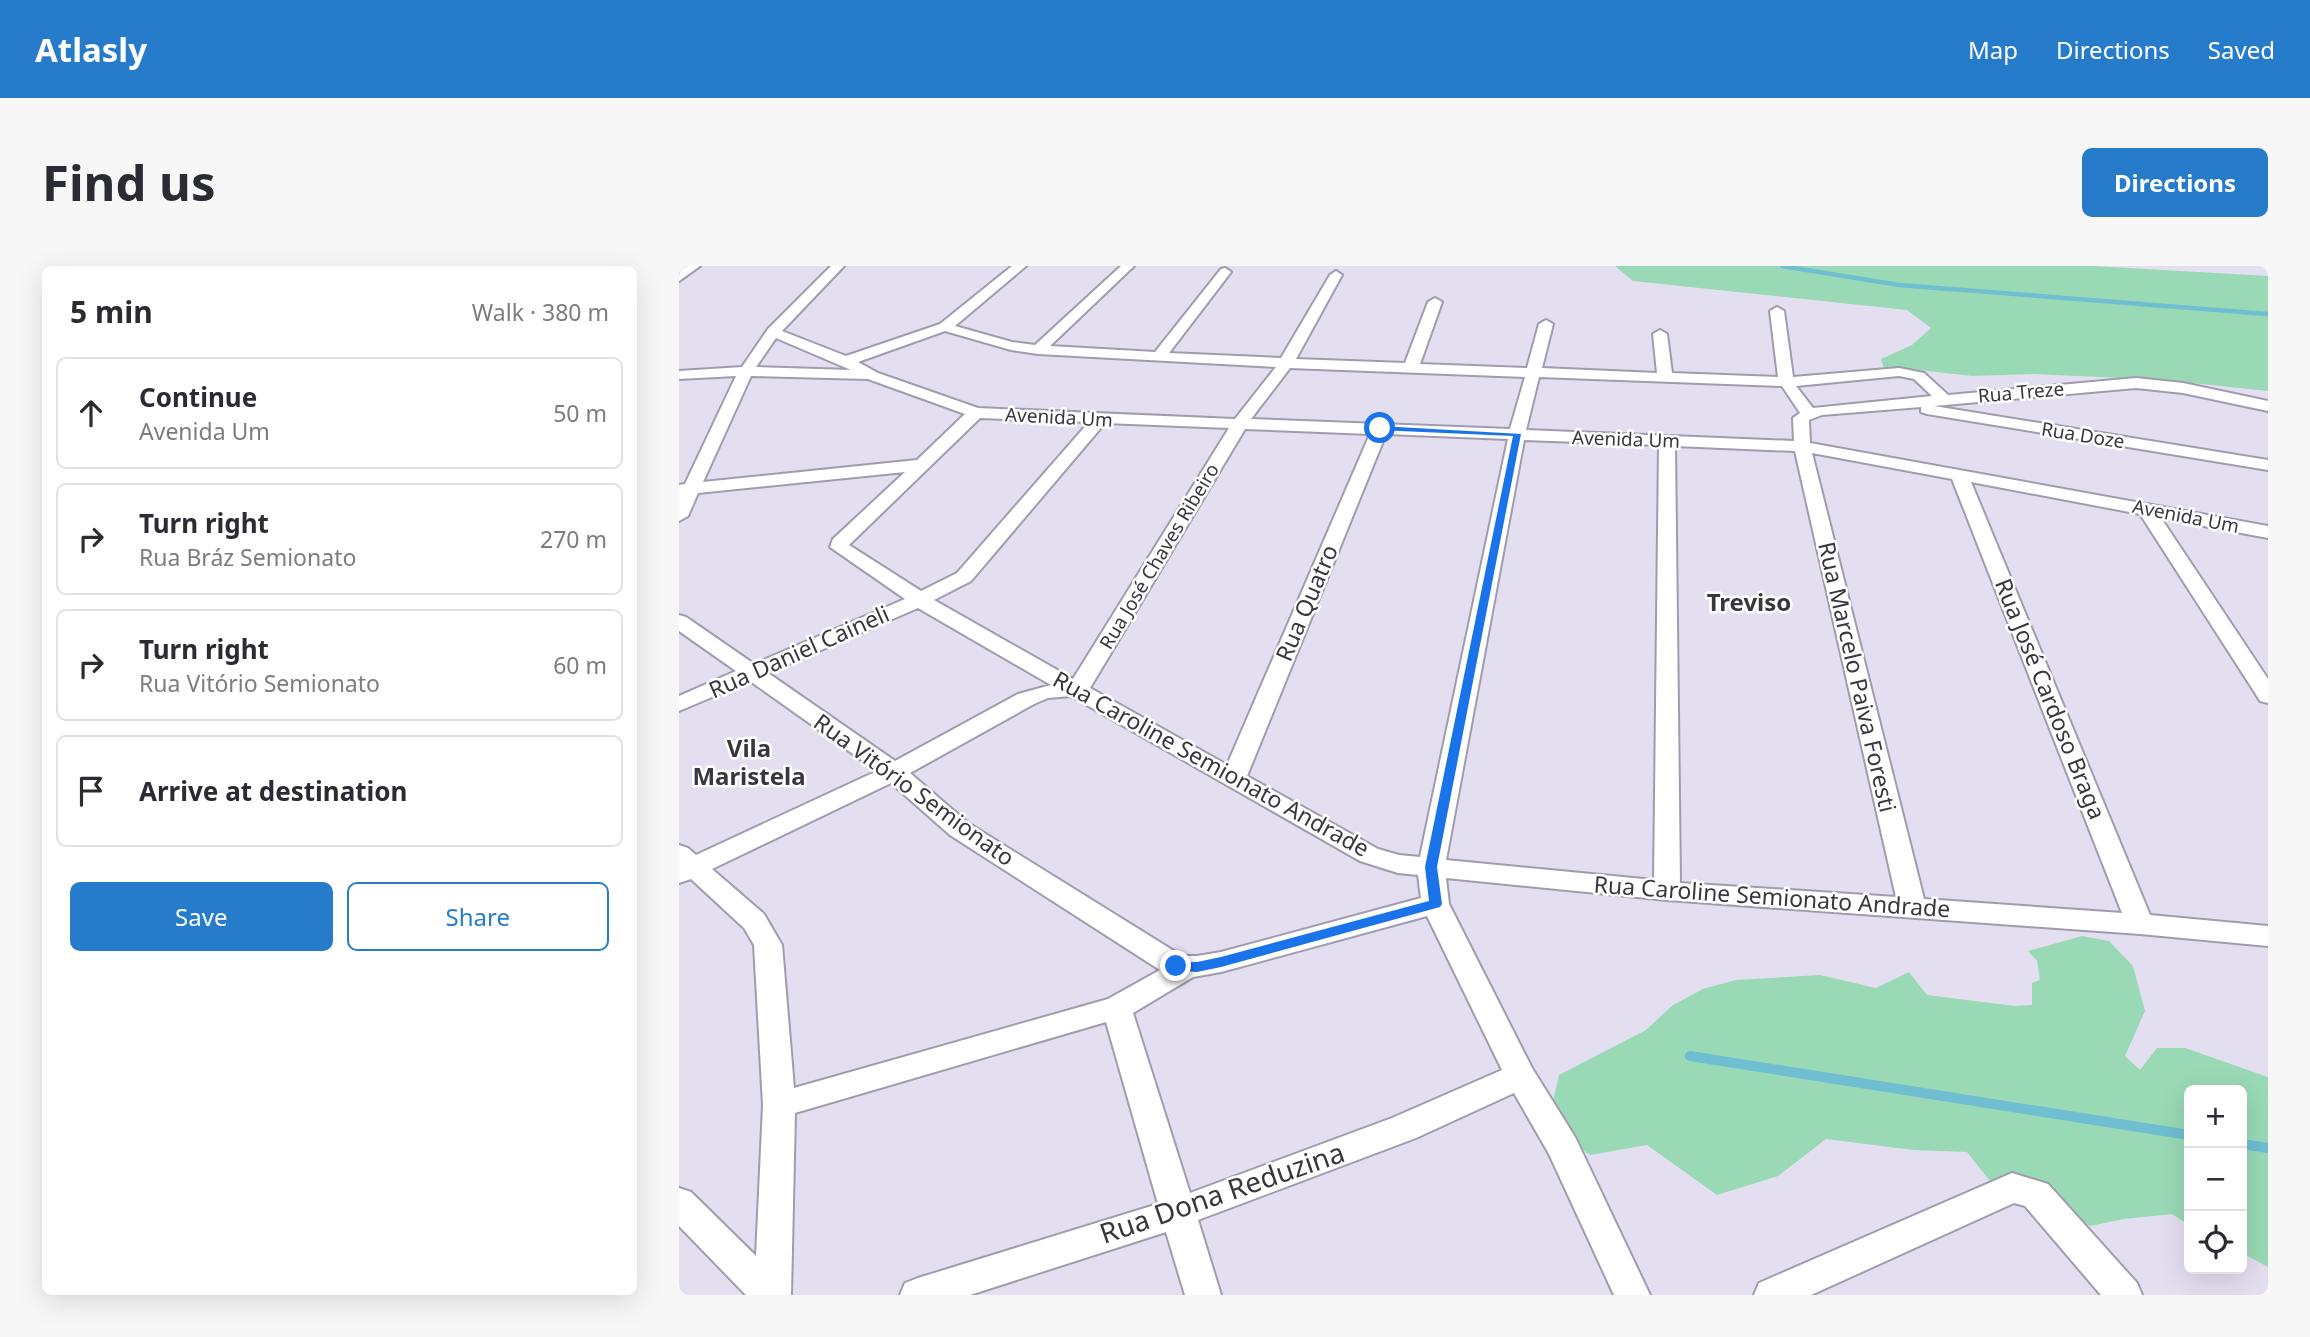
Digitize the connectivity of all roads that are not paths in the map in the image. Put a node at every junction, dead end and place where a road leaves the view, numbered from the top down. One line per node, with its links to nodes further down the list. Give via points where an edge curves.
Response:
1 (694, 266): 7 (street)
2 (838, 266): 12 (street)
3 (1020, 266): 11 (street)
4 (1128, 266): 14 (street)
5 (1225, 272): 15 (street)
6 (1336, 275): 17 (street, Rua José Chaves Ribeiro)
7 (679, 277)
8 (1434, 302): 18 (street)
9 (1777, 311): 24 (street)
10 (1546, 324): 20 (street)
11 (945, 327): 14 (street); 16 (street)
12 (773, 332): 16 (street); 19 (street)
13 (1660, 334): 23 (street)
14 (1038, 349): 15 (street)
15 (1158, 356): 17 (street)
16 (846, 361): 22 (street)
17 (1286, 363): 18 (street); 31 (street, Rua José Chaves Ribeiro)
18 (1411, 368): 20 (street)
19 (746, 371): 21 (street); 22 (street); 39 (street)
20 (1533, 372): 23 (street); 33 (street)
21 (679, 375)
22 (873, 376): 28 (street, Avenida Um)
23 (1665, 378): 24 (street)
24 (1786, 382): 25 (street, via 1899,372 1919,376); 29 (street)
25 (1943, 399): 26 (street, Rua Treze); 27 (street, Rua Treze, via 2157,383)
26 (1899, 405): 29 (street, Rua Treze); 36 (street, Rua Doze)
27 (2268, 406)
28 (976, 413): 30 (street, Avenida Um); 37 (street, Rua Caroline Semionato Andrade)
29 (1809, 414): 35 (street, via 1801,418)
30 (1100, 419): 31 (street, Avenida Um); 43 (street, Rua Daniel Caineli, via 964,577)
31 (1241, 422): 32 (street, Avenida Um); 46 (street, Rua José Chaves Ribeiro)
32 (1380, 428): 33 (street, Avenida Um); 50 (street, Rua Quatro)
33 (1517, 434): 34 (street, Avenida Um); 52 (street)
34 (1667, 441): 35 (street, Avenida Um); 53 (street)
35 (1802, 446): 38 (street, Avenida Um); 55 (street, Rua Marcelo Paiva Foresti)
36 (2268, 465)
37 (921, 466): 39 (street); 43 (street, Rua Caroline Semionato Andrade, via 839,547)
38 (1959, 474): 40 (street, Avenida Um); 56 (street, Rua José Cardoso Braga)
39 (686, 489): 41 (street)
40 (2146, 509): 42 (street, Avenida Um); 47 (street)
41 (679, 516)
42 (2268, 532)
43 (919, 600): 45 (street, Rua Daniel Caineli); 46 (street, Rua Caroline Semionato Andrade)
44 (679, 621): 45 (street, Rua Vitório Semionato)
45 (751, 673): 48 (street, Rua Daniel Caineli); 49 (street, Rua Vitório Semionato)
46 (1078, 689): 49 (street, via 1026,699); 50 (street, Rua Caroline Semionato Andrade)
47 (2268, 695)
48 (679, 704)
49 (894, 772): 51 (street); 58 (street, Rua Vitório Semionato, via 959,828 1176,966)
50 (1234, 778): 52 (street, Rua Caroline Semionato Andrade, via 1369,855)
51 (684, 865): 61 (street, via 754,921 768,945)
52 (1431, 867): 53 (street, Rua Caroline Semionato Andrade); 54 (street)
53 (1667, 891): 55 (street, Rua Caroline Semionato Andrade)
54 (1435, 904): 58 (street); 60 (street)
55 (1912, 908): 56 (street, Rua Caroline Semionato Andrade)
56 (2140, 924): 57 (street, Rua Caroline Semionato Andrade)
57 (2268, 936)
58 (1186, 968): 59 (street)
59 (1117, 1008): 61 (street); 63 (street)
60 (1520, 1076): 63 (street, Rua Dona Reduzina, via 1404,1128); 67 (street, via 1563,1147)
61 (779, 1105): 64 (street)
62 (679, 1203): 64 (street)
63 (1177, 1213): 65 (street, Rua Dona Reduzina); 66 (street)
64 (772, 1295)
65 (918, 1295)
66 (1203, 1295)
67 (1632, 1295)
68 (1772, 1295): 69 (street, via 2012,1188 2036,1194)
69 (2124, 1295)

